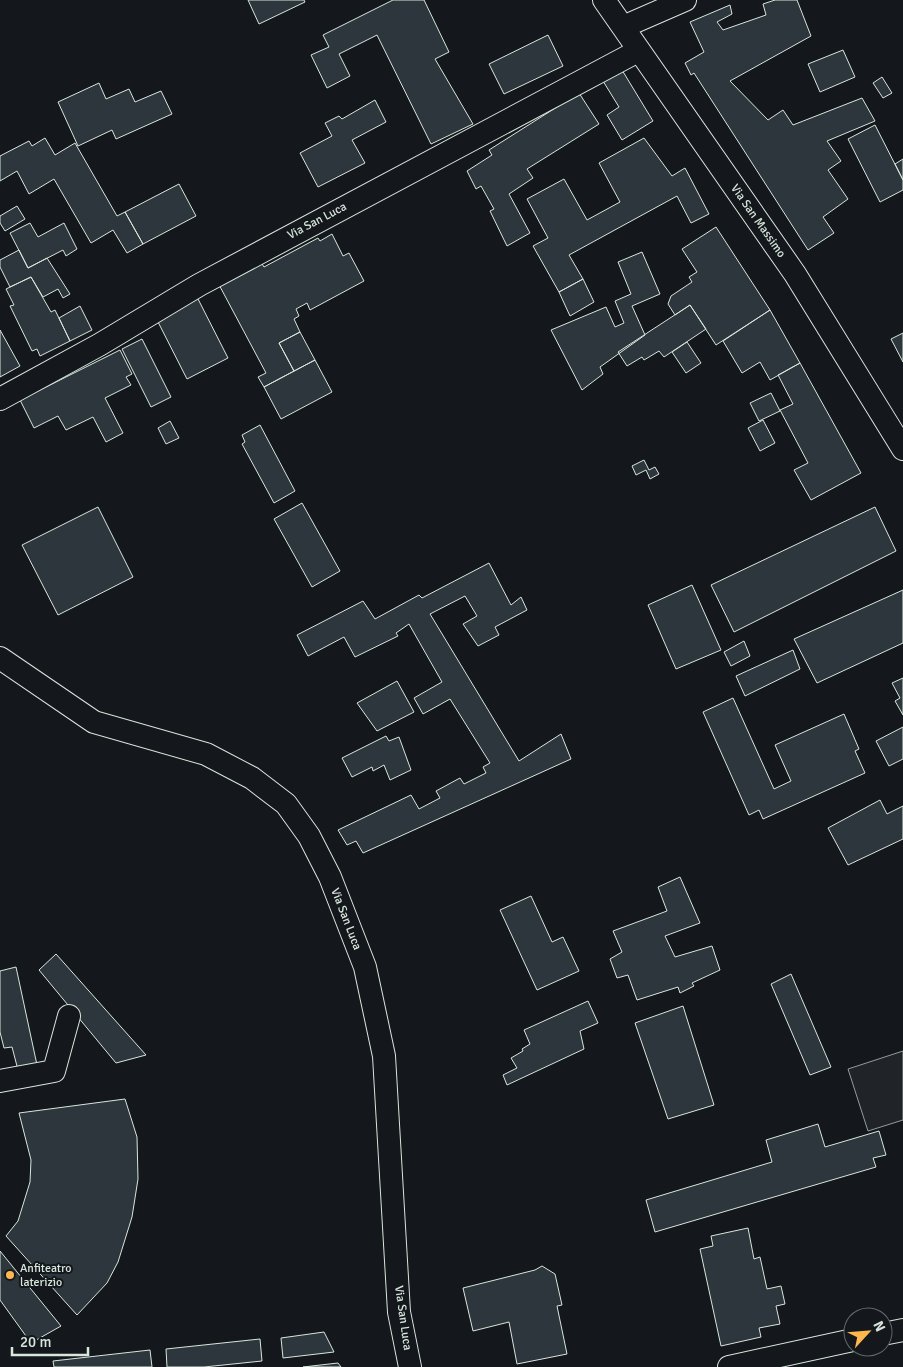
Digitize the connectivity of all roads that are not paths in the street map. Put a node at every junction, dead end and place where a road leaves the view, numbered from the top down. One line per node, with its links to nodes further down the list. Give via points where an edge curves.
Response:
1 (604, 0): 3 (street, Via San Massimo)
2 (685, 0): 3 (street)
3 (623, 27): 4 (street, Via San Massimo)
4 (638, 51): 5 (street, Via San Luca, via 198,285 98,345); 6 (street, Via San Massimo, via 795,274)
5 (0, 398)
6 (903, 449)
7 (0, 658): 11 (street, Via San Luca, via 94,722 206,754 252,778 286,804 309,836 330,877 365,967 384,1056 399,1312)
8 (69, 1016): 9 (street, via 54,1071)
9 (0, 1081)
10 (843, 1342): 12 (street)
11 (410, 1367)
12 (729, 1367)

